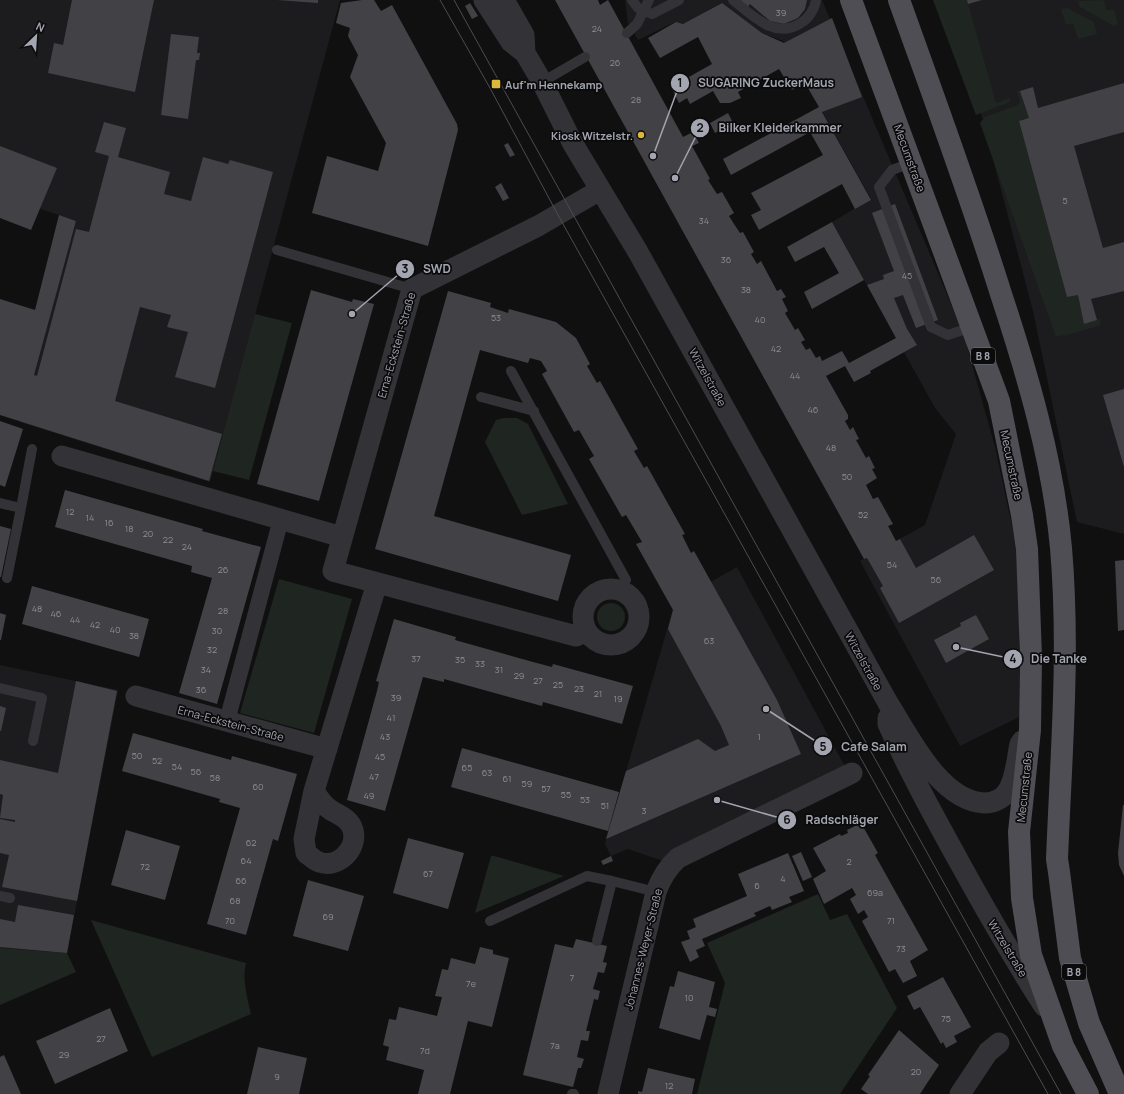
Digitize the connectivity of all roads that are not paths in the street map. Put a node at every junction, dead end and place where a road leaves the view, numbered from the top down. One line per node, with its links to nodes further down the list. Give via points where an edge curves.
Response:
1 (484, 0): 12 (street, Witzelstraße, via 511,42)
2 (504, 0): 12 (street, Witzelstraße, via 524,35)
3 (632, 0): 10 (lane)
4 (649, 0): 10 (lane)
5 (679, 0): 10 (lane, via 656,13 648,14)
6 (733, 0): 7 (lane, via 764,24 784,30 803,22 809,16)
7 (816, 0)
8 (851, 0): 15 (main road, Mecumstraße / B 8)
9 (899, 0): 49 (main road, B 8, via 969,194 1019,350 1051,476 1061,548 1066,644 1057,859 1070,958 1089,1023)
10 (643, 11): 11 (lane)
11 (627, 34)
12 (524, 53): 14 (street, Witzelstraße)
13 (585, 57): 14 (lane)
14 (542, 82): 16 (street, Witzelstraße, via 573,144)
15 (911, 162): 19 (main road, Mecumstraße / B 8); 19 (lane, via 892,170 879,187 931,327 948,335)
16 (600, 190): 18 (street, Erna-Eckstein-Straße, via 538,226); 35 (street, Witzelstraße, via 638,252)
17 (277, 250): 18 (lane)
18 (412, 289): 28 (street, Erna-Eckstein-Straße)
19 (972, 327): 37 (main road, Mecumstraße / B 8, via 999,401 1024,528 1031,657)
20 (511, 371): 22 (lane)
21 (481, 397): 22 (lane)
22 (534, 411): 31 (lane, via 626,580)
23 (32, 449): 26 (lane)
24 (62, 456): 27 (street)
25 (0, 503): 26 (lane)
26 (21, 508): 29 (lane)
27 (281, 519): 28 (street); 36 (street)
28 (342, 537): 30 (street, Erna-Eckstein-Straße, via 333,571)
29 (6, 578)
30 (377, 583): 32 (street, Erna-Eckstein-Straße, via 576,636); 39 (street)
31 (621, 591): 32 (street, via 607,589 589,598 582,617); 32 (street, via 633,600 638,609 639,619 630,637 623,642 605,645 597,642)
32 (586, 631)
33 (0, 688): 38 (lane, via 42,698)
34 (136, 696): 36 (street, Erna-Eckstein-Straße)
35 (888, 703): 37 (street, Witzelstraße, via 942,782 956,793 980,803 998,800 1004,796 1010,787 1020,744); 47 (street, Witzelstraße, via 888,724 904,760 1008,950)
36 (227, 721): 39 (street, Erna-Eckstein-Straße)
37 (1030, 730): 46 (main road, Mecumstraße / B 8, via 1019,848 1022,898)
38 (33, 741)
39 (327, 749): 41 (street)
40 (852, 773): 43 (street, Johannes-Weyer-Straße, via 678,858 660,879)
41 (314, 791)
42 (612, 881): 43 (lane); 44 (lane, via 587,876); 45 (lane)
43 (656, 892): 50 (street, Johannes-Weyer-Straße)
44 (490, 921)
45 (597, 941)
46 (1031, 955): 47 (main road, Witzelstraße / B 8)
47 (1053, 1019): 52 (main road, Witzelstraße / B 8, via 1063,1046)
48 (999, 1043): 51 (street, via 988,1052)
49 (1119, 1082)
50 (608, 1094)
51 (960, 1094)
52 (1088, 1094)

